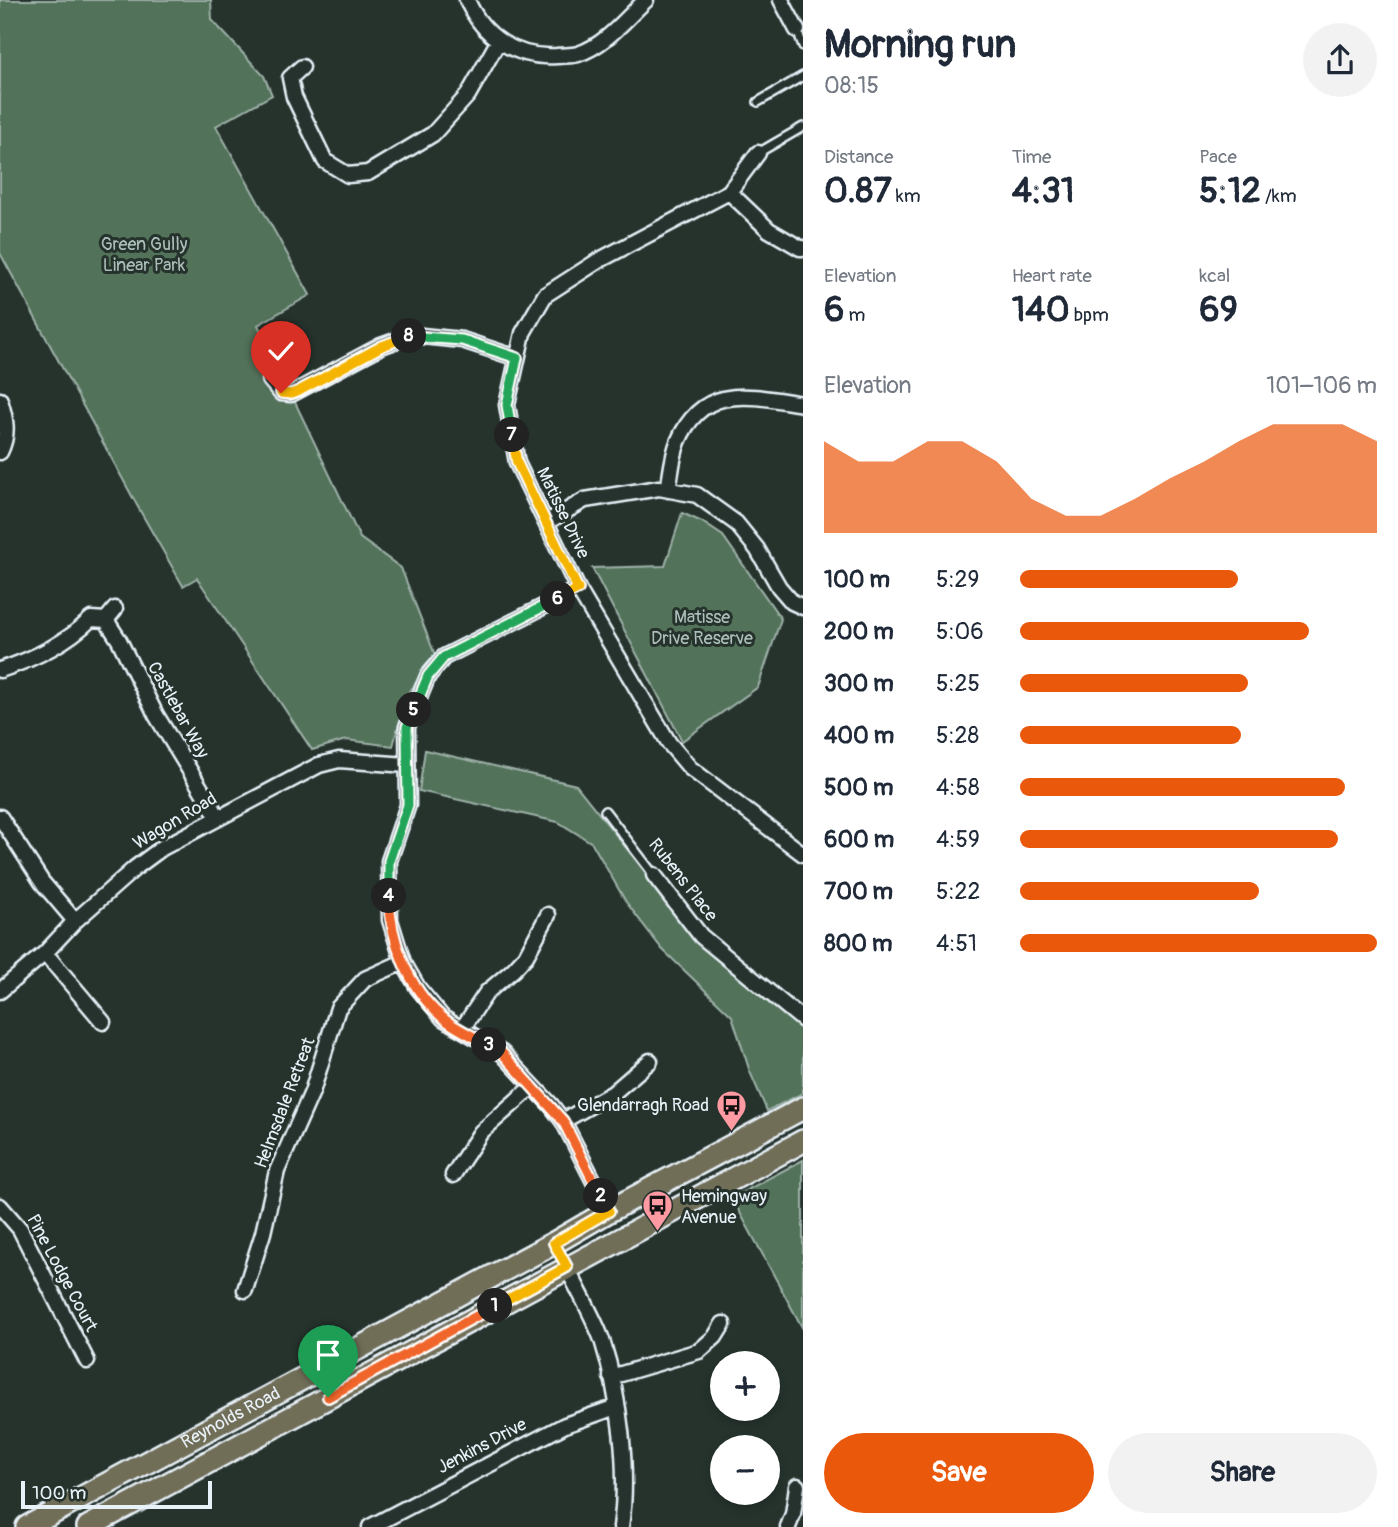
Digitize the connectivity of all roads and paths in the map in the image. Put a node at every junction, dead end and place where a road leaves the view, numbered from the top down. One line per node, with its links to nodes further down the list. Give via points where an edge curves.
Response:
1 (467, 0): 5 (street, via 475,19)
2 (646, 0): 5 (street, via 606,39 578,54 539,57)
3 (781, 0): 4 (street)
4 (797, 30): 6 (lane)
5 (498, 42): 7 (street, via 468,95 433,134 368,173 348,175 325,161 292,88 290,78)
6 (803, 46)
7 (302, 67)
8 (803, 76): 9 (lane)
9 (758, 102)
10 (803, 127): 11 (lane, Matisse Drive)
11 (758, 153): 12 (street, Matisse Drive)
12 (729, 192): 13 (street, via 769,230); 14 (street, Matisse Drive, via 598,261 545,295 523,333)
13 (803, 248)
14 (517, 358): 15 (street, via 462,340 412,335 291,394 281,393); 20 (street, Matisse Drive, via 507,405 517,463)
15 (270, 380)
16 (0, 400): 18 (street, via 6,419)
17 (803, 404): 19 (street, via 728,397 710,404 690,418 677,444)
18 (0, 452)
19 (668, 490): 20 (street, via 585,500); 22 (street, via 697,495 736,523 779,587)
20 (547, 522): 21 (street, Matisse Drive)
21 (578, 589): 24 (street, via 444,657 428,676 407,727); 28 (street, Matisse Drive, via 669,743 690,768)
22 (803, 607)
23 (1, 670): 27 (street, Castlebar Way, via 73,637 90,620 110,615 156,715)
24 (407, 765): 27 (street, Wagon Road, via 339,760 319,765); 33 (street, via 408,805 389,861 390,920)
25 (605, 811): 29 (lane, Rubens Place)
26 (0, 817): 31 (street, via 42,882)
27 (218, 817): 31 (street, Wagon Road, via 162,848)
28 (803, 854)
29 (654, 876): 35 (street, Rubens Place, via 701,936)
30 (548, 915): 37 (street, via 526,956 487,992)
31 (75, 921): 32 (street, Wagon Road)
32 (45, 953): 34 (street, Wagon Road); 36 (street)
33 (403, 962): 37 (street, via 443,1018); 48 (street, Helmsdale Retreat, via 365,979 338,1008 312,1091 277,1171)
34 (0, 991)
35 (803, 1020)
36 (103, 1021)
37 (462, 1029): 39 (street, via 502,1053)
38 (650, 1062): 41 (street, via 613,1093)
39 (533, 1086): 41 (street); 43 (street, via 481,1132)
40 (803, 1108): 45 (main road, Reynolds Road)
41 (563, 1121): 45 (street)
42 (803, 1141): 47 (main road, Reynolds Road)
43 (453, 1175)
44 (0, 1206): 50 (street, Pine Lodge Court, via 20,1228)
45 (609, 1211): 46 (main road, Reynolds Road)
46 (554, 1243): 47 (main road); 54 (main road, Reynolds Road)
47 (567, 1267): 51 (street, via 601,1338); 55 (main road, Reynolds Road)
48 (244, 1290)
49 (723, 1324): 51 (street, via 699,1351)
50 (86, 1361)
51 (611, 1377): 52 (street)
52 (616, 1407): 56 (street, Jenkins Drive, via 565,1425); 57 (street, via 623,1451)
53 (797, 1486): 58 (street)
54 (27, 1527)
55 (88, 1527)
56 (370, 1527)
57 (621, 1527)
58 (788, 1527)

